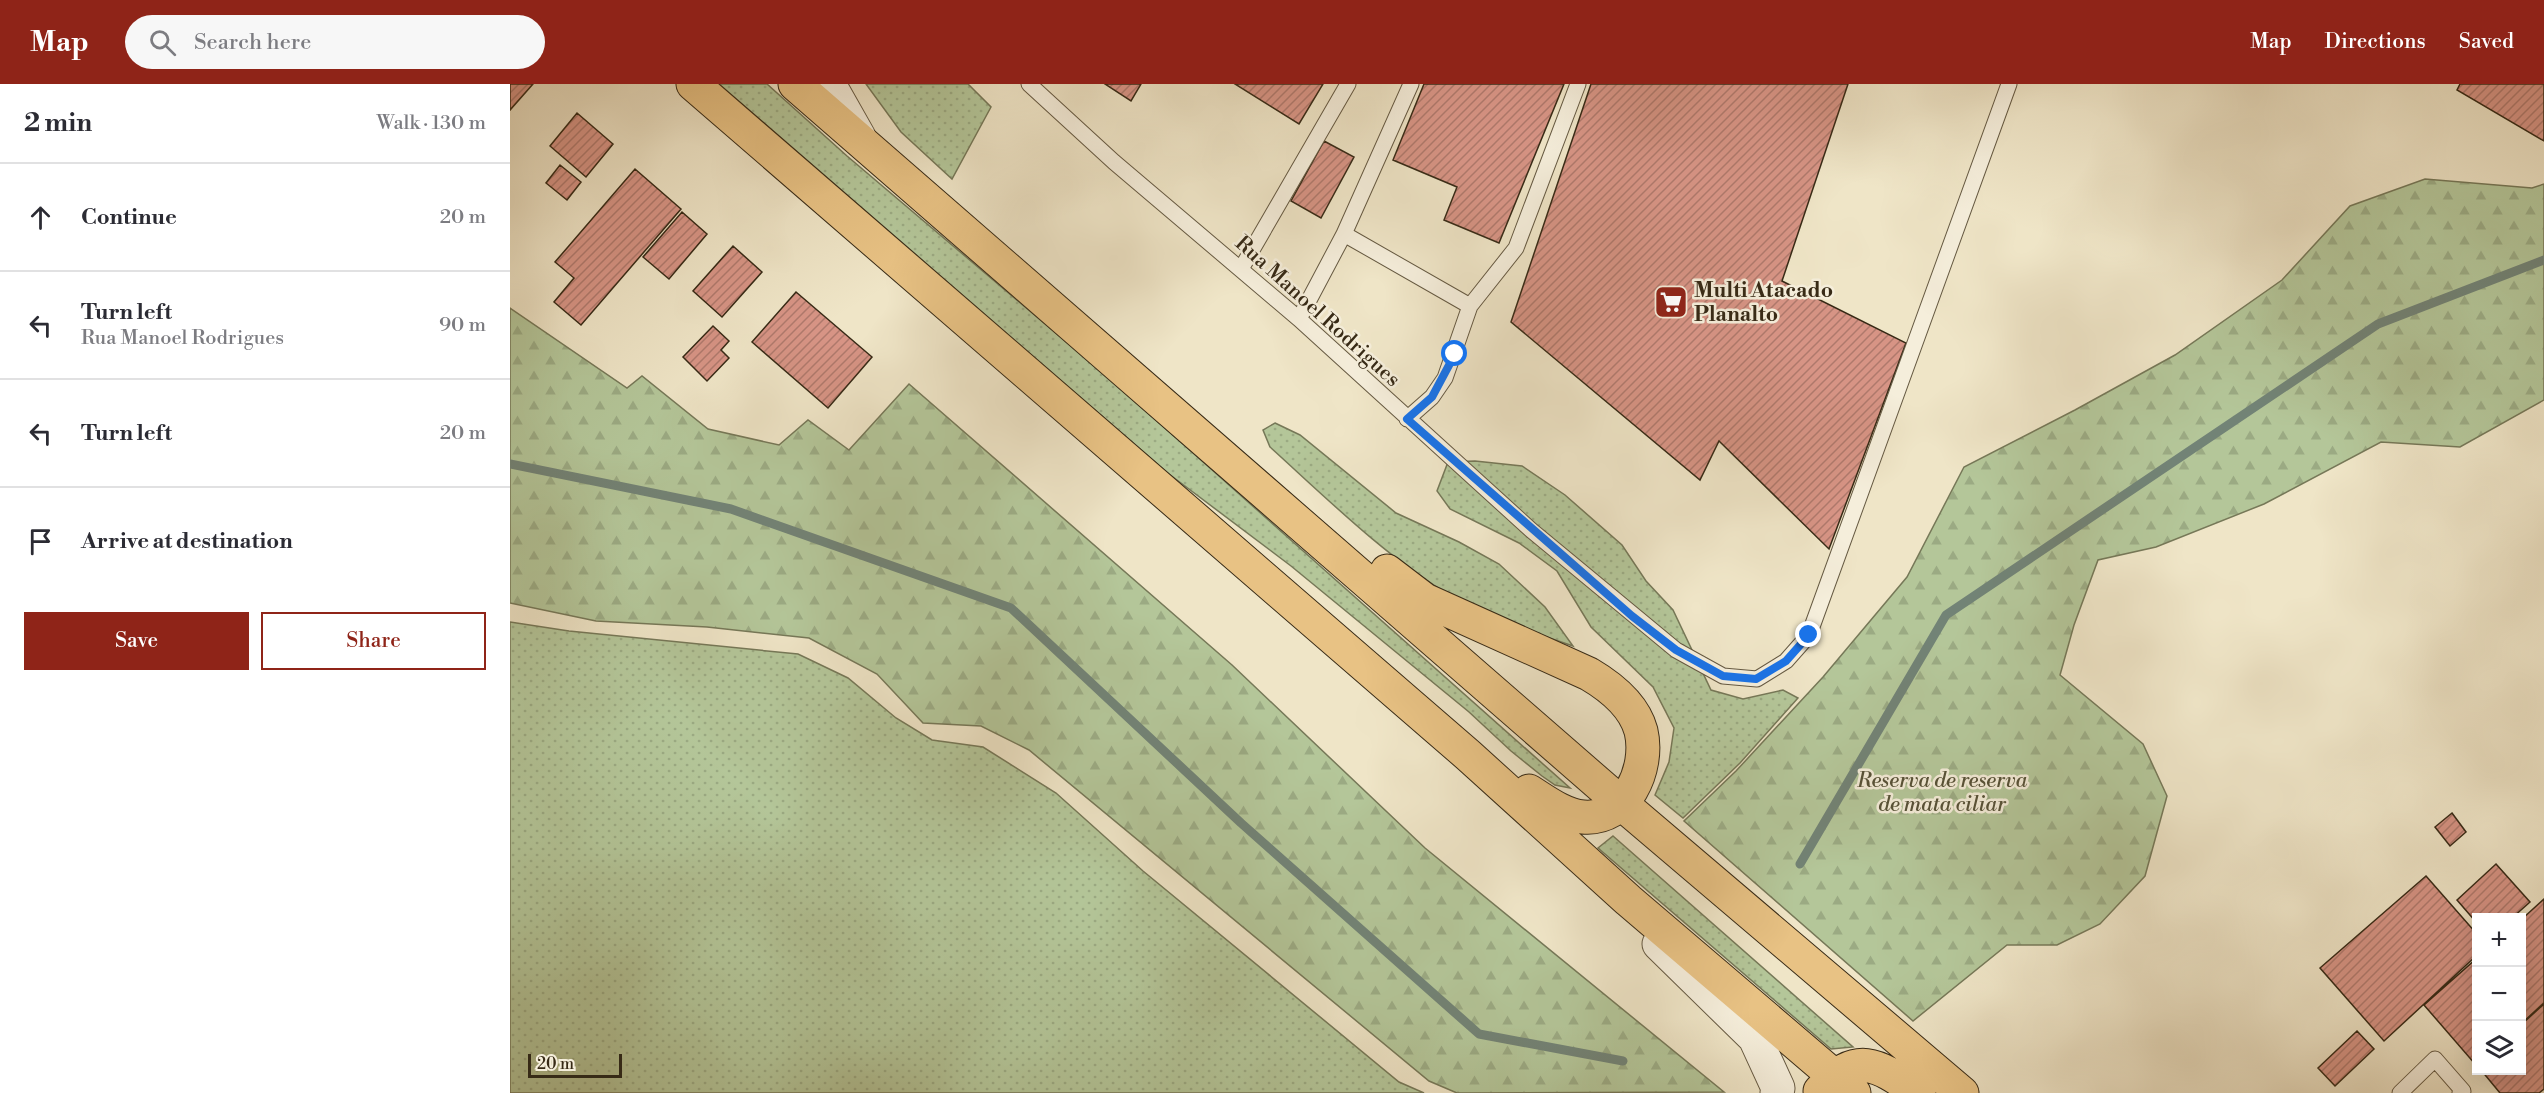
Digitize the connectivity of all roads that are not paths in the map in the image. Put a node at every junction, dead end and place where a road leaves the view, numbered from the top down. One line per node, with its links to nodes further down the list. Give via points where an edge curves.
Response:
1 (693, 84): 16 (highway)
2 (795, 84): 9 (highway)
3 (829, 84): 9 (street)
4 (1029, 84): 11 (lane, Rua Manoel Rodrigues, via 1114,162)
5 (1348, 84): 11 (lane)
6 (1411, 84): 10 (lane)
7 (1578, 84): 12 (lane, via 1516,248)
8 (2009, 84): 14 (lane, Rua Manoel Rodrigues, via 1809,635 1786,661 1756,679 1723,676 1676,650)
9 (861, 142): 15 (highway)
10 (1344, 234): 12 (lane); 13 (lane)
11 (1242, 269): 13 (lane, Rua Manoel Rodrigues)
12 (1470, 306): 14 (lane, via 1445,378 1432,397)
13 (1299, 319): 14 (lane, Rua Manoel Rodrigues)
14 (1407, 419)
15 (1267, 493): 17 (highway); 17 (highway, via 1296,500 1425,600 1613,688 1641,730 1643,761)
16 (1468, 755): 17 (highway, via 1564,812 1602,817); 18 (highway)
17 (1622, 804): 22 (highway)
18 (1628, 900): 19 (highway); 20 (street, via 1635,921 1755,1038)
19 (1835, 1088): 21 (highway, via 1853,1065 1869,1065)
20 (1777, 1093)
21 (1919, 1093)
22 (1962, 1093)
23 (2400, 1093): 24 (lane, via 2435,1059 2463,1091)
24 (2460, 1093)

